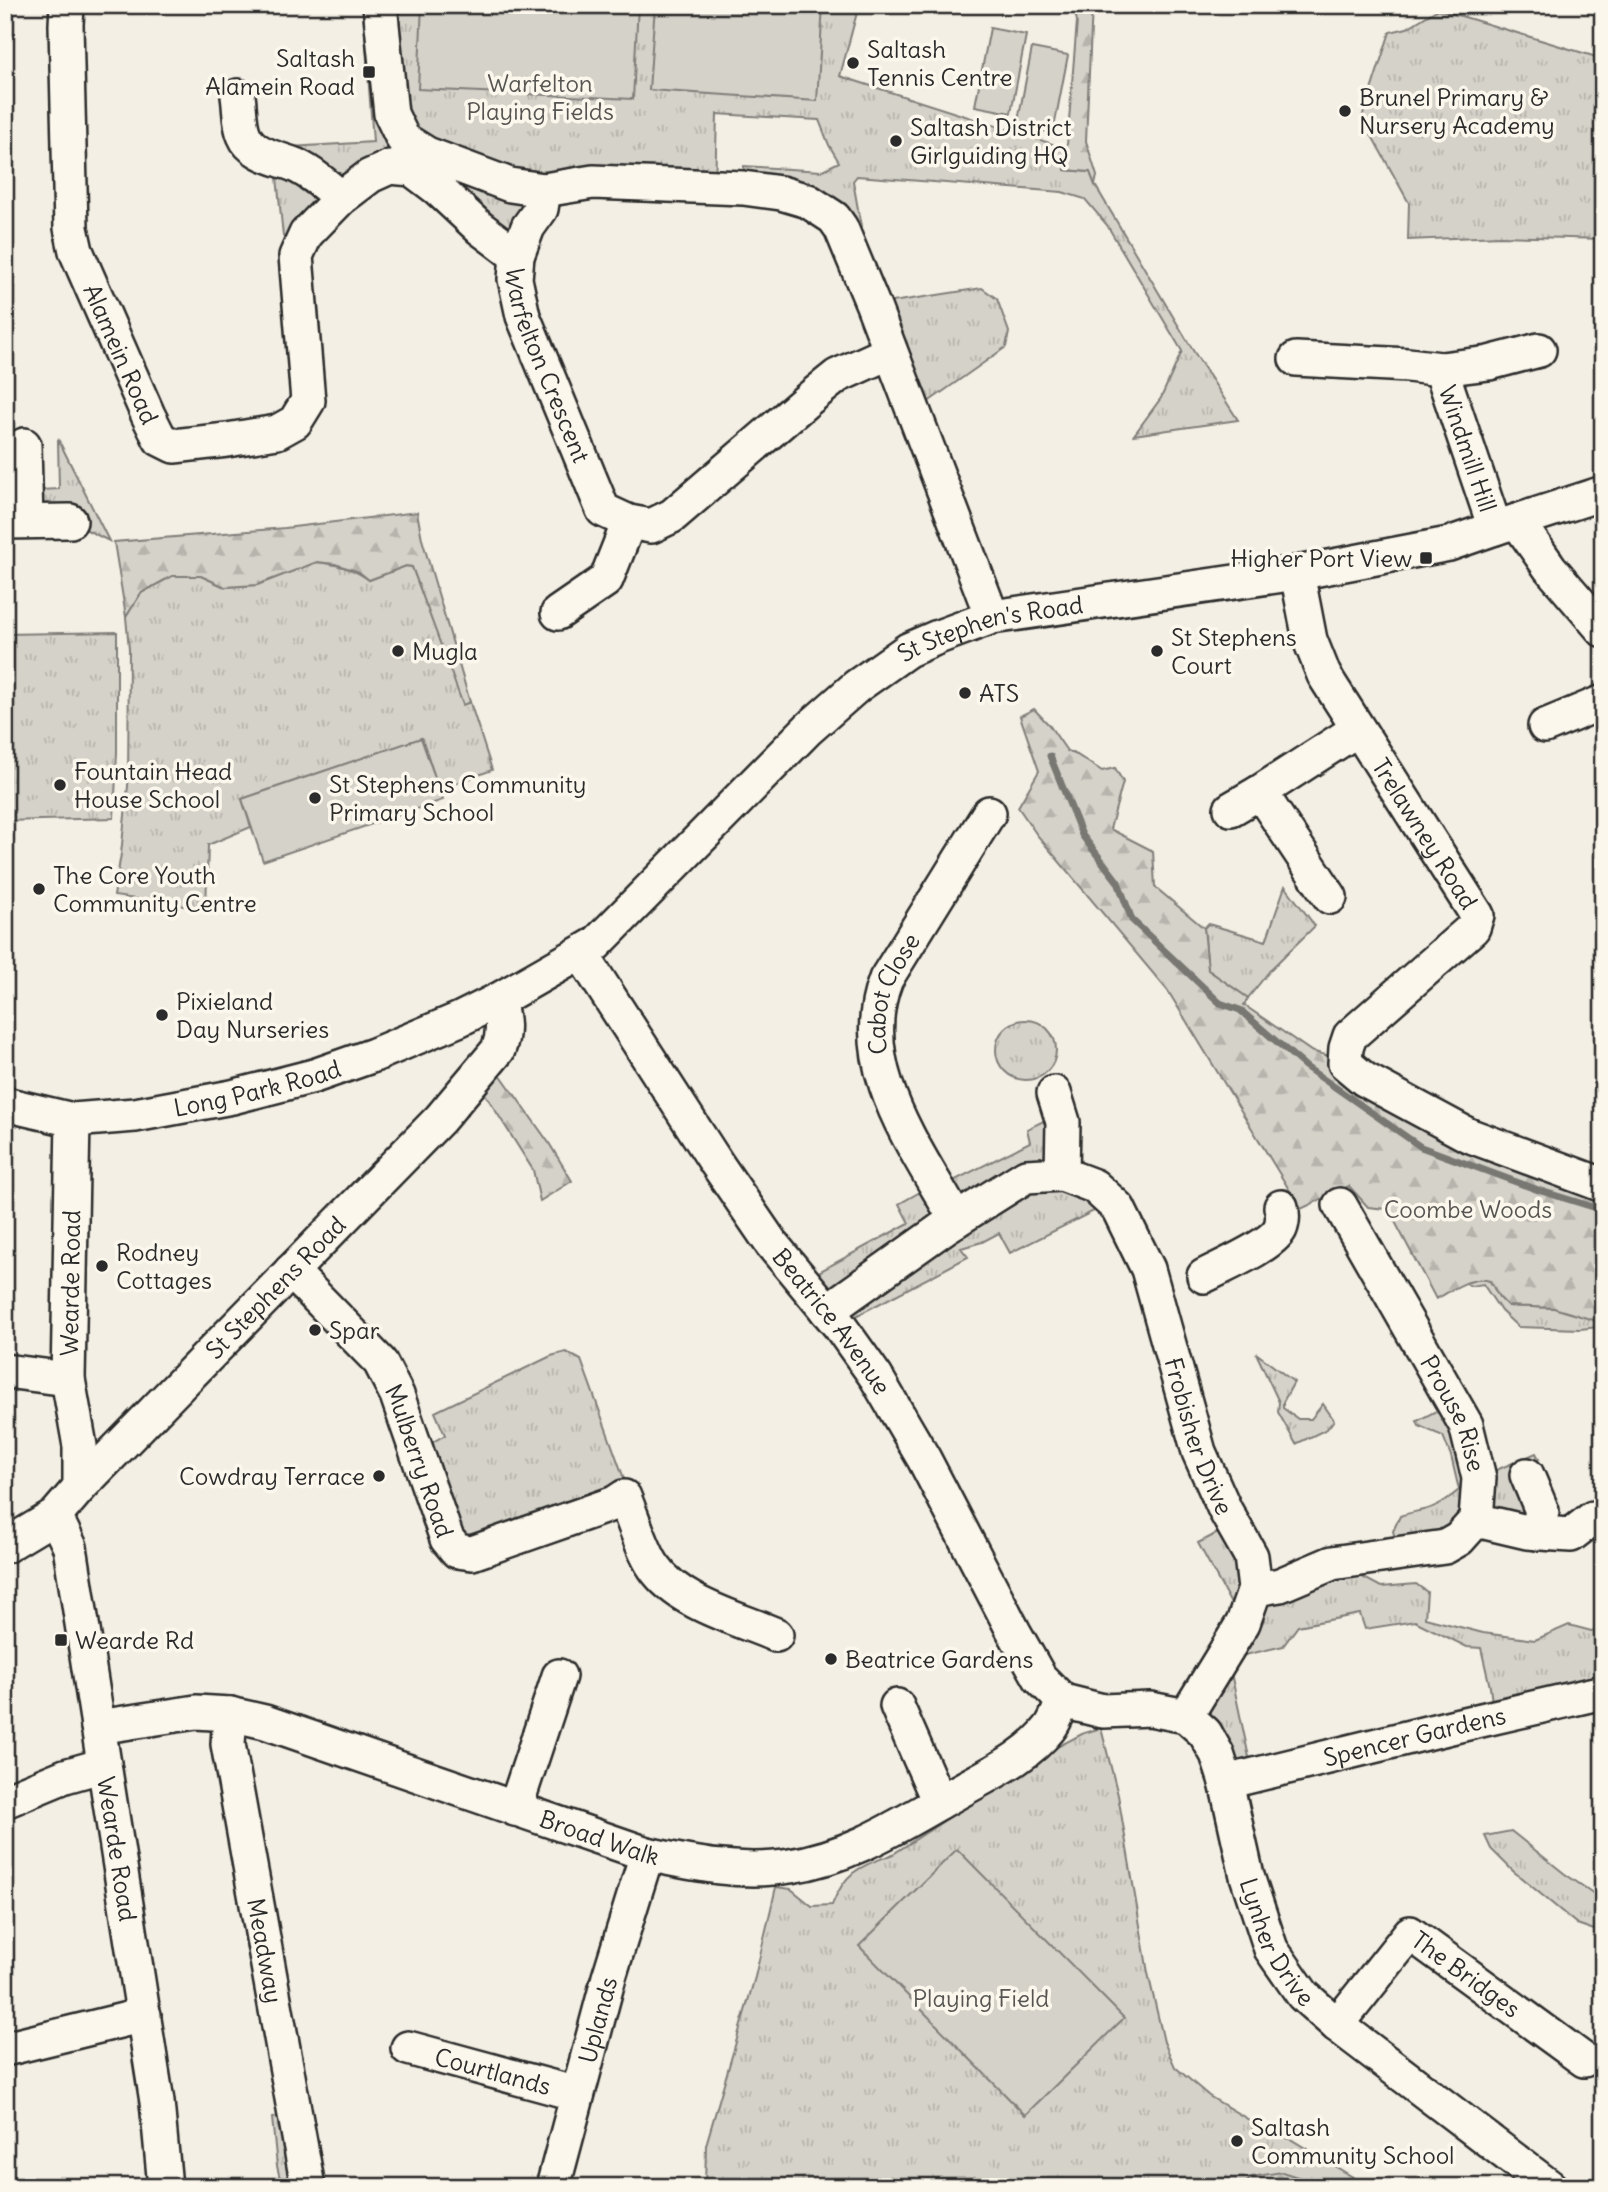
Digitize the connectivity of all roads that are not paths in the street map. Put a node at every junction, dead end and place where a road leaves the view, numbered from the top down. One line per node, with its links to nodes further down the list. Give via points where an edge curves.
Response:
1 (67, 5): 5 (street, Alamein Road, via 71,228 76,251 160,439 174,446 227,440 277,432 295,422 308,401 296,256 306,234)
2 (380, 5): 4 (street, via 391,114 403,139 460,168 510,185)
3 (239, 96): 5 (street, via 244,159 272,158 296,166)
4 (544, 190): 6 (street, Warfelton Crescent, via 541,209 528,226); 8 (street, via 593,182 743,188 808,201 841,228)
5 (341, 198): 6 (street, Alamein Road, via 390,167 412,169)
6 (517, 256): 15 (street, Warfelton Crescent, via 515,279 523,316 587,474 603,510)
7 (1539, 351): 10 (street, Windmill Hill)
8 (890, 352): 15 (street, via 837,376 672,516 650,526); 19 (street)
9 (1295, 356): 10 (street, Windmill Hill)
10 (1441, 369): 16 (street, Windmill Hill)
11 (24, 445): 13 (street)
12 (1603, 493): 16 (street, St Stephen's Road)
13 (16, 522): 14 (street)
14 (71, 522)
15 (629, 522): 18 (street, via 606,580)
16 (1506, 524): 17 (street, St Stephen's Road, via 1449,544); 20 (street)
17 (1297, 573): 19 (street, St Stephen's Road); 23 (street, Trelawney Road, via 1310,640)
18 (558, 613)
19 (992, 617): 28 (street, St Stephen's Road, via 908,650 857,686)
20 (1603, 630)
21 (1603, 702): 22 (street)
22 (1545, 726)
23 (1358, 729): 24 (street); 34 (street, Trelawney Road, via 1477,915 1473,928 1350,1035 1345,1063 1364,1079 1468,1135)
24 (1260, 792): 25 (street); 27 (street)
25 (1231, 809)
26 (989, 813): 37 (street, Cabot Close, via 886,979 875,1019 884,1081 897,1114)
27 (1330, 897)
28 (582, 953): 29 (street, St Stephen's Road); 40 (street, Beatrice Avenue, via 771,1243)
29 (498, 1000): 32 (street, Long Park Road, via 314,1076 160,1111); 38 (street, St Stephens Road, via 503,1024 498,1050 440,1119)
30 (1052, 1094): 33 (street, via 1063,1122)
31 (5, 1104): 32 (street, Long Park Road)
32 (73, 1120): 42 (street, Wearde Road)
33 (1062, 1174): 37 (street, Frobisher Drive, via 1026,1176); 50 (street, Frobisher Drive, via 1094,1186 1118,1208 1148,1269 1199,1452 1251,1556)
34 (1603, 1185)
35 (1340, 1205): 47 (street, Prouse Rise, via 1466,1426 1479,1478)
36 (1281, 1207): 39 (street, via 1282,1227 1272,1239)
37 (956, 1220): 40 (street, Frobisher Drive)
38 (291, 1271): 44 (street, St Stephens Road); 51 (street, Mulberry Road, via 380,1362 397,1395 447,1539 457,1551 472,1553 615,1503 624,1487 653,1566 671,1587)
39 (1204, 1276)
40 (827, 1311): 54 (street, Beatrice Avenue, via 876,1377 924,1459 1040,1678)
41 (5, 1371): 42 (street)
42 (68, 1379): 44 (street, Wearde Road, via 80,1446)
43 (1527, 1475): 48 (street, via 1542,1511)
44 (80, 1487): 45 (street, St Stephens Road)
45 (55, 1516): 49 (street, St Stephens Road); 58 (street, Wearde Road, via 71,1547)
46 (1593, 1518): 48 (street, via 1572,1535)
47 (1476, 1520): 48 (street); 50 (street, via 1445,1547 1332,1563)
48 (1537, 1533)
49 (5, 1546)
50 (1255, 1589): 57 (street, Frobisher Drive, via 1242,1623)
51 (776, 1635)
52 (559, 1676): 63 (street)
53 (1603, 1692): 60 (street, Spencer Gardens)
54 (1063, 1701): 57 (street, via 1103,1711 1150,1709); 62 (street, Broad Walk, via 1050,1728 1027,1749)
55 (897, 1706): 62 (street)
56 (230, 1714): 58 (street, Broad Walk, via 196,1712); 63 (street, Broad Walk); 72 (street, Meadway, via 228,1744)
57 (1186, 1716): 60 (street, Lynher Drive, via 1205,1733)
58 (98, 1727): 59 (street, Wearde Road)
59 (104, 1765): 61 (street); 65 (street, Wearde Road)
60 (1226, 1782): 66 (street, Lynher Drive, via 1247,1876 1271,1950 1303,1996)
61 (5, 1801)
62 (939, 1802): 64 (street, Broad Walk, via 855,1849 788,1867 692,1864)
63 (515, 1809): 64 (street, Broad Walk)
64 (647, 1854): 70 (street, Uplands)
65 (144, 2015): 68 (street); 71 (street, Wearde Road)
66 (1337, 2025): 69 (street, The Bridges, via 1410,1933); 74 (street, Lynher Drive)
67 (408, 2048): 70 (street, Courtlands)
68 (5, 2049)
69 (1584, 2060)
70 (577, 2094): 73 (street, Uplands)
71 (165, 2187)
72 (307, 2187)
73 (553, 2187)
74 (1550, 2187)

